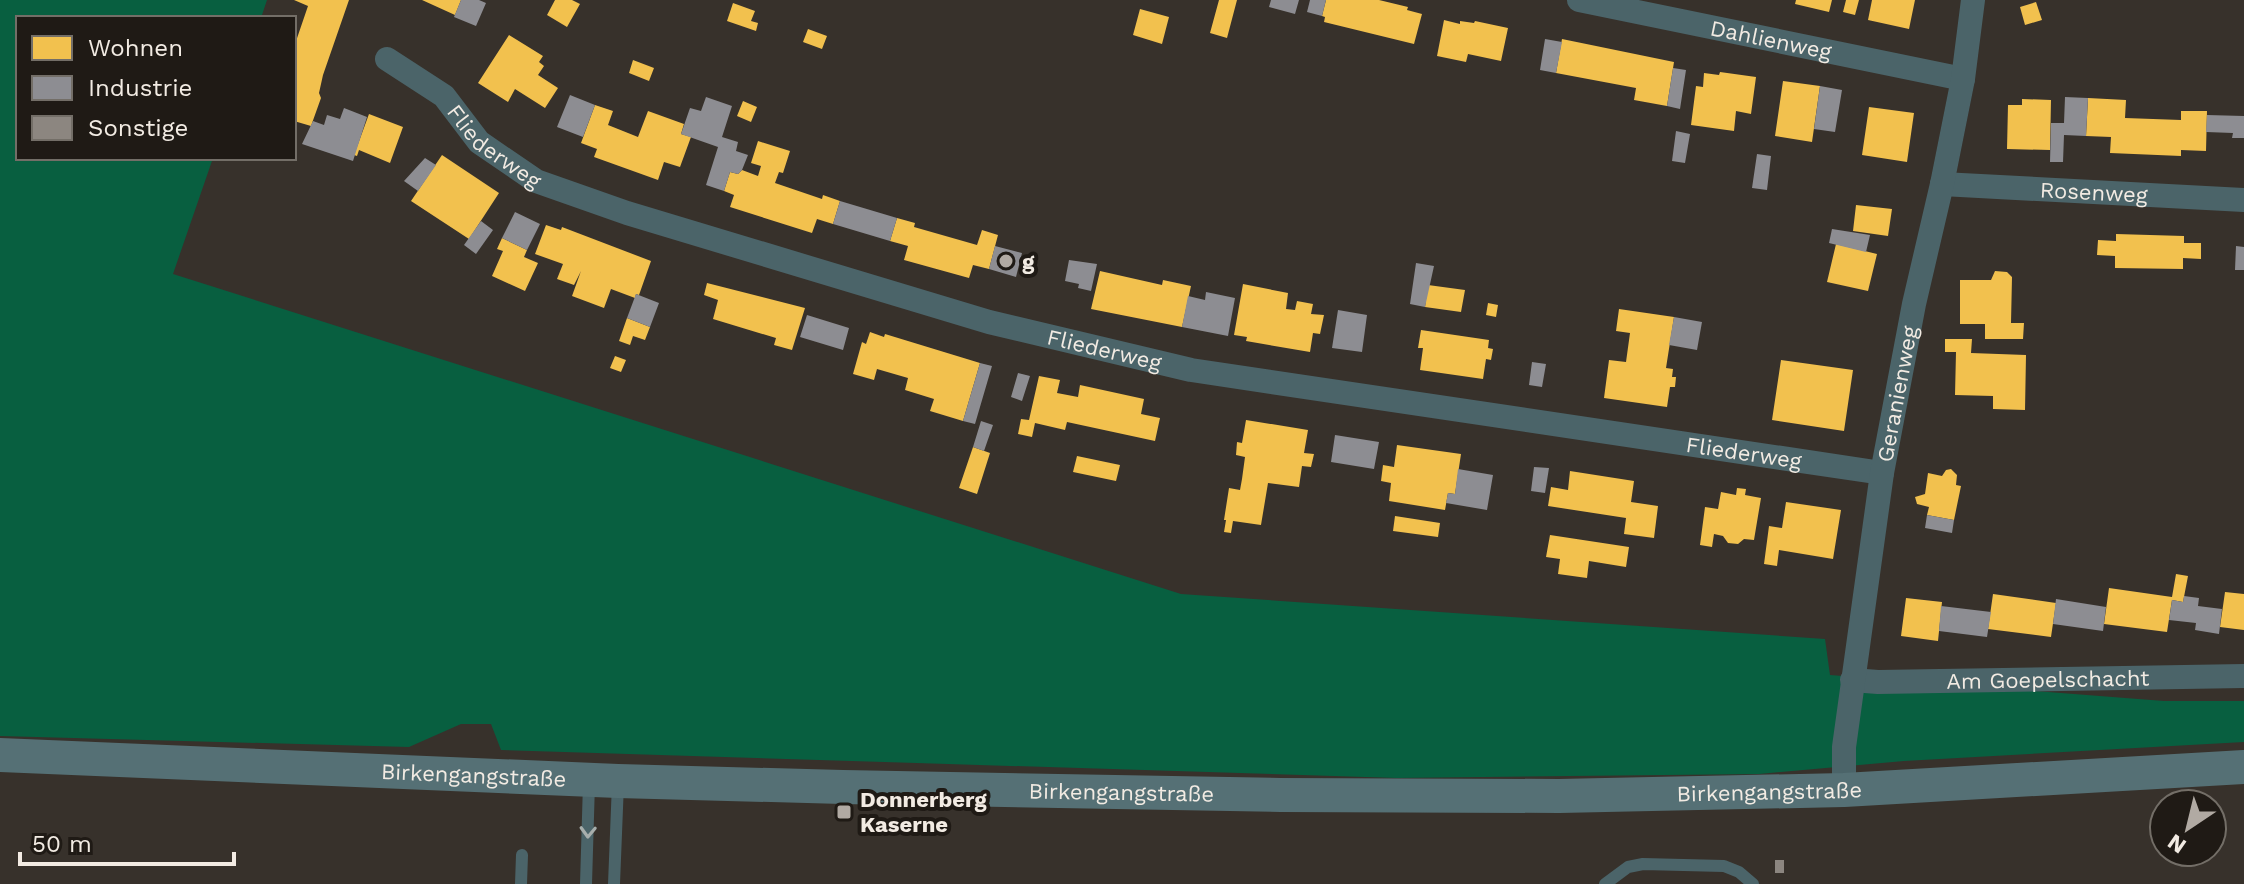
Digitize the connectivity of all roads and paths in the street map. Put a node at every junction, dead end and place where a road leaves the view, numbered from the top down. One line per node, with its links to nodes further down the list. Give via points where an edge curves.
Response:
1 (1579, 0): 4 (street, Dahlienweg)
2 (1973, 0): 4 (street, Geranienweg)
3 (387, 59): 7 (street, Fliederweg, via 444,96 479,142 536,181 989,322 1191,370)
4 (1963, 79): 5 (street, Geranienweg)
5 (1942, 184): 6 (street, Rosenweg); 7 (street, Geranienweg)
6 (2244, 200)
7 (1882, 473): 9 (street, Geranienweg)
8 (2244, 676): 9 (street, Am Goepelschacht)
9 (1852, 680): 13 (street, Geranienweg)
10 (0, 755): 12 (street, Birkengangstraße)
11 (2244, 767): 13 (street, Birkengangstraße)
12 (604, 780): 13 (street, Birkengangstraße, via 1281,795 1637,796); 16 (lane, one-way to 16); 17 (lane)
13 (1844, 790)
14 (522, 855): 15 (lane)
15 (521, 884)
16 (586, 884)
17 (614, 884)
18 (1605, 884): 19 (lane, via 1628,867 1643,864 1724,866)
19 (1753, 884)

